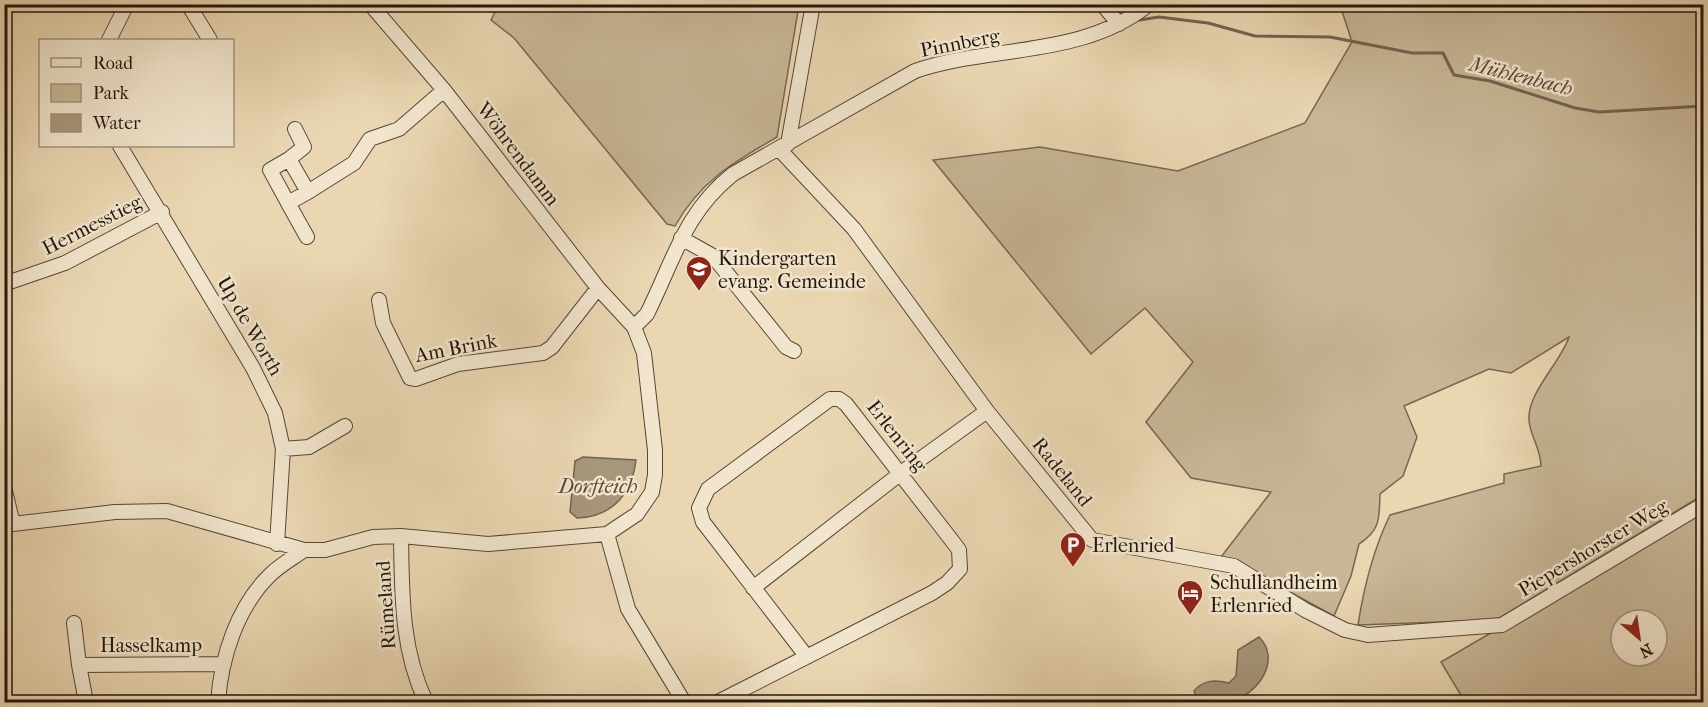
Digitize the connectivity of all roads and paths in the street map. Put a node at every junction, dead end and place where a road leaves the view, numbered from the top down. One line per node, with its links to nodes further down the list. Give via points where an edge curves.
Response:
1 (127, 4): 8 (street)
2 (188, 4): 9 (street)
3 (370, 4): 10 (street, Wöhrendamm)
4 (813, 4): 12 (street)
5 (1102, 4): 7 (street)
6 (1149, 4): 7 (street, Pinnberg)
7 (1119, 24): 12 (street, Pinnberg, via 1033,50 958,59 915,71)
8 (110, 39)
9 (209, 39)
10 (444, 90): 15 (street, via 399,129 370,139 354,163); 21 (street, Wöhrendamm)
11 (295, 129): 14 (street, via 304,147)
12 (783, 146): 19 (street, Pinnberg, via 710,192); 25 (street, Radeland, via 854,229)
13 (121, 147): 17 (street, Up de Worth)
14 (289, 159): 15 (street); 16 (street, via 270,170)
15 (308, 192): 16 (street)
16 (288, 203): 18 (street)
17 (162, 212): 20 (street, Hermesstieg, via 65,263); 27 (street, Up de Worth, via 253,368 275,413)
18 (307, 237)
19 (681, 238): 23 (street, Pinnberg, via 646,314); 24 (street, via 713,256 786,347)
20 (4, 284)
21 (598, 288): 22 (street, Am Brink, via 543,353 458,364 416,380 410,378 383,323); 23 (street, Wöhrendamm)
22 (379, 300)
23 (634, 327): 32 (street, via 645,353 656,450 655,475 652,492 637,514)
24 (794, 351)
25 (987, 411): 28 (street); 39 (street, Radeland, via 1092,540 1234,566 1305,610 1344,630 1368,635)
26 (345, 426): 27 (street, via 309,447)
27 (283, 449): 34 (street, Up de Worth)
28 (901, 473): 37 (street); 37 (street, Erlenring, via 846,404 830,399 708,489 699,515); 40 (street, Erlenring, via 959,550 960,568 948,583 932,593)
29 (4, 487): 31 (street)
30 (1704, 504): 39 (street, Piepershorster Weg)
31 (9, 525): 34 (street, via 115,512 166,511)
32 (607, 534): 33 (street, via 488,544); 46 (street, via 628,609)
33 (401, 536): 35 (street, via 373,537 325,550); 45 (street, Rümeland, via 402,621 410,662)
34 (279, 544): 35 (street); 36 (street, Up de Worth)
35 (304, 550): 36 (street)
36 (270, 575): 41 (street, via 243,614)
37 (753, 588): 40 (street, Erlenring)
38 (74, 622): 42 (street, Hasselkamp)
39 (1502, 625)
40 (807, 657): 47 (street)
41 (224, 664): 42 (street, Hasselkamp); 44 (street)
42 (79, 665): 43 (street, Hasselkamp)
43 (86, 702)
44 (218, 702)
45 (426, 702)
46 (684, 702)
47 (717, 702)

